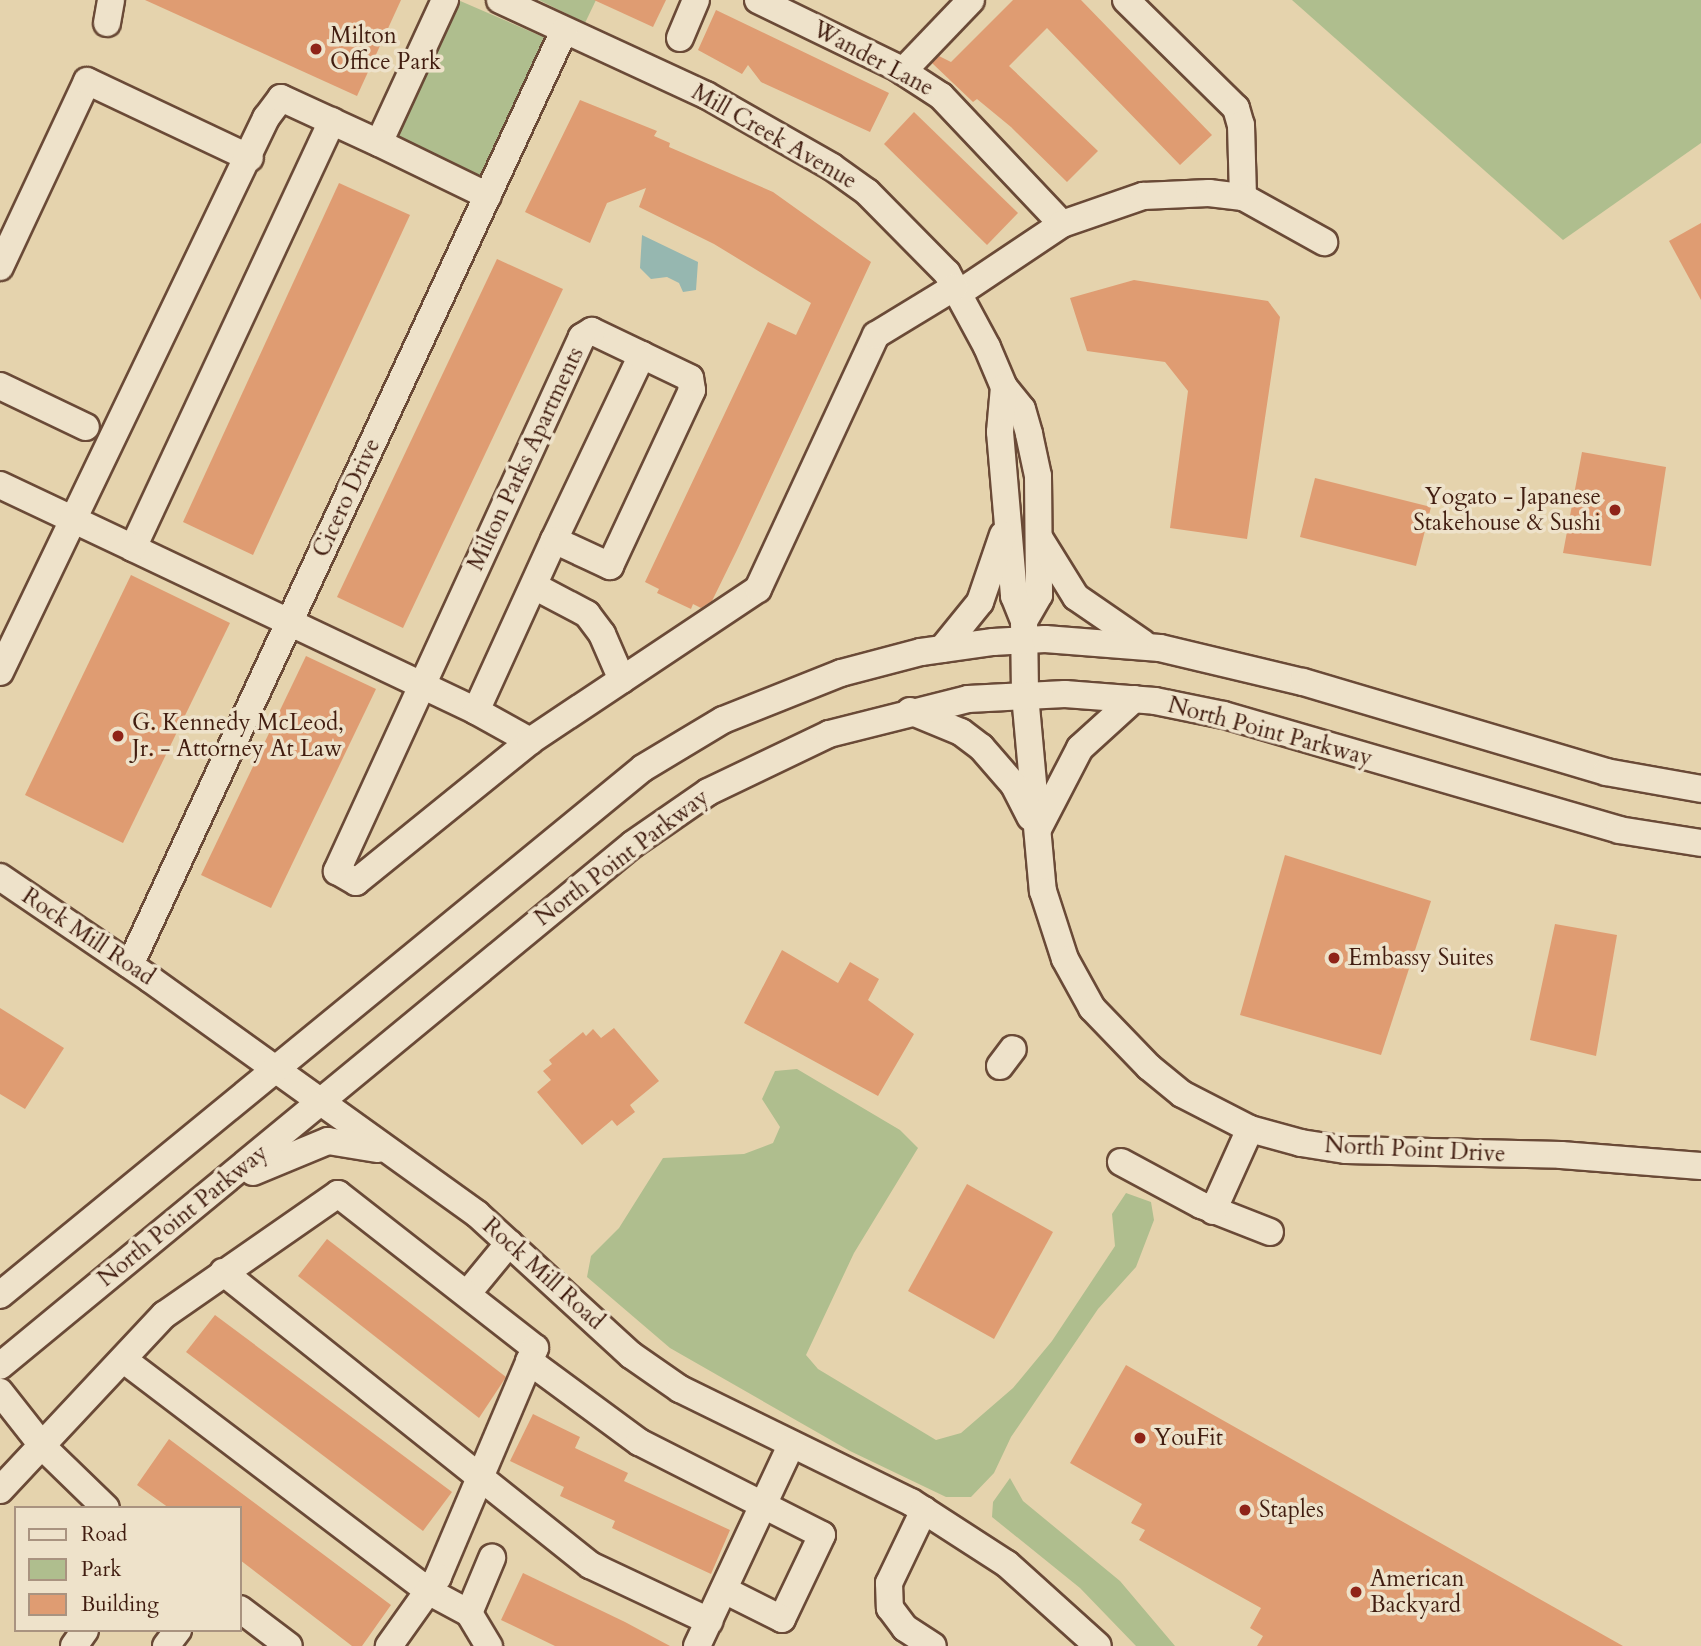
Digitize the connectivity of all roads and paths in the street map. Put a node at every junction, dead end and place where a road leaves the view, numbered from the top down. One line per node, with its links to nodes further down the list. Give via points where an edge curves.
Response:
1 (445, 0): 11 (street)
2 (500, 0): 7 (street, Mill Creek Avenue)
3 (696, 0): 8 (street)
4 (758, 0): 9 (street, Wander Lane)
5 (971, 0): 9 (street)
6 (1126, 0): 14 (street, via 1236,108)
7 (564, 30): 13 (street, Cicero Drive); 18 (street, Mill Creek Avenue, via 706,95 832,167 867,192)
8 (680, 38)
9 (903, 71): 15 (street, Wander Lane, via 941,96)
10 (332, 121): 11 (street); 12 (street, via 281,98 260,129); 28 (street)
11 (379, 143): 13 (street)
12 (250, 158): 17 (street, via 87,81); 25 (street)
13 (488, 196): 30 (street, Cicero Drive)
14 (1244, 197): 15 (street, Milton Parks Apartments, via 1143,195); 16 (street)
15 (1062, 225): 18 (street, Milton Parks Apartments)
16 (1324, 242)
17 (0, 267)
18 (957, 290): 21 (street, Mill Creek Avenue); 35 (street, Milton Parks Apartments, via 876,335 758,589)
19 (642, 355): 27 (street); 27 (street, Milton Parks Apartments, via 690,378 692,390 610,566); 36 (street, Milton Parks Apartments, via 592,331 582,337)
20 (0, 386): 22 (street)
21 (1004, 387): 24 (street, via 1000,432); 26 (street, Mill Creek Avenue, via 1022,409 1029,435 1038,476)
22 (86, 427)
23 (0, 485): 25 (street)
24 (1008, 516): 31 (street, via 1014,597); 33 (street, via 980,602)
25 (74, 520): 28 (street); 34 (street)
26 (1040, 539): 31 (street, Mill Creek Avenue, via 1039,595); 32 (street, via 1076,597)
27 (554, 540): 29 (street)
28 (133, 548): 30 (street)
29 (534, 586): 35 (street, via 587,614 602,634); 39 (street)
30 (289, 623): 36 (street); 46 (street, Cicero Drive)
31 (1024, 630): 32 (street); 33 (street); 37 (street, North Point Drive)
32 (1147, 646): 42 (street, via 1231,662 1593,768)
33 (942, 649): 47 (street, via 802,686 681,744 614,791)
34 (0, 672)
35 (622, 680): 41 (street, Milton Parks Apartments)
36 (422, 685): 39 (street); 41 (street, Milton Parks Apartments, via 337,871 356,882)
37 (1025, 695): 38 (street, North Point Parkway); 40 (street, North Point Parkway, via 968,698); 43 (street, North Point Drive)
38 (1134, 699): 43 (street, via 1080,748); 44 (street, North Point Parkway, via 1224,715 1619,830)
39 (477, 711): 41 (street)
40 (910, 711): 43 (street, via 961,732 981,747 1014,785); 48 (street, North Point Parkway, via 829,734 769,759 674,814)
41 (530, 741)
42 (1701, 789)
43 (1038, 831): 49 (street, North Point Drive, via 1043,891 1065,960 1092,1008 1182,1094)
44 (1701, 844)
45 (0, 877): 46 (street, Rock Mill Road)
46 (130, 965): 47 (street, Rock Mill Road)
47 (273, 1070): 48 (street, Rock Mill Road); 59 (street)
48 (321, 1103): 50 (street, Rock Mill Road); 53 (street, North Point Parkway)
49 (1250, 1129): 51 (street, North Point Drive, via 1346,1150); 54 (street)
50 (392, 1153): 53 (street, via 328,1141); 56 (street, Rock Mill Road)
51 (1700, 1161)
52 (1121, 1162): 54 (street)
53 (213, 1191): 62 (street, North Point Parkway)
54 (1213, 1211): 55 (street)
55 (1270, 1232)
56 (509, 1243): 58 (street); 64 (street, Rock Mill Road, via 631,1355 680,1389)
57 (223, 1272): 58 (street, via 338,1194); 60 (street, via 164,1315); 66 (street)
58 (467, 1294): 61 (street, via 535,1348)
59 (0, 1295)
60 (124, 1360): 65 (street); 73 (street)
61 (529, 1362): 66 (street); 68 (street, via 639,1442)
62 (0, 1366)
63 (0, 1392): 65 (street)
64 (791, 1445): 68 (street); 70 (street, Rock Mill Road)
65 (44, 1448): 67 (street); 69 (street)
66 (480, 1474): 73 (street); 76 (street, via 590,1565)
67 (0, 1490)
68 (763, 1505): 72 (street); 72 (street, via 822,1535 817,1547 782,1619)
69 (104, 1506)
70 (924, 1510): 81 (street, via 889,1583 890,1608 905,1628); 82 (street, Rock Mill Road, via 1007,1564)
71 (492, 1558): 75 (street)
72 (724, 1590): 76 (street)
73 (428, 1591): 75 (street); 78 (street)
74 (242, 1611): 77 (street)
75 (468, 1613): 79 (street)
76 (709, 1621): 80 (street)
77 (289, 1646)
78 (389, 1646)
79 (489, 1646)
80 (697, 1646)
81 (933, 1646)
82 (1098, 1646)

